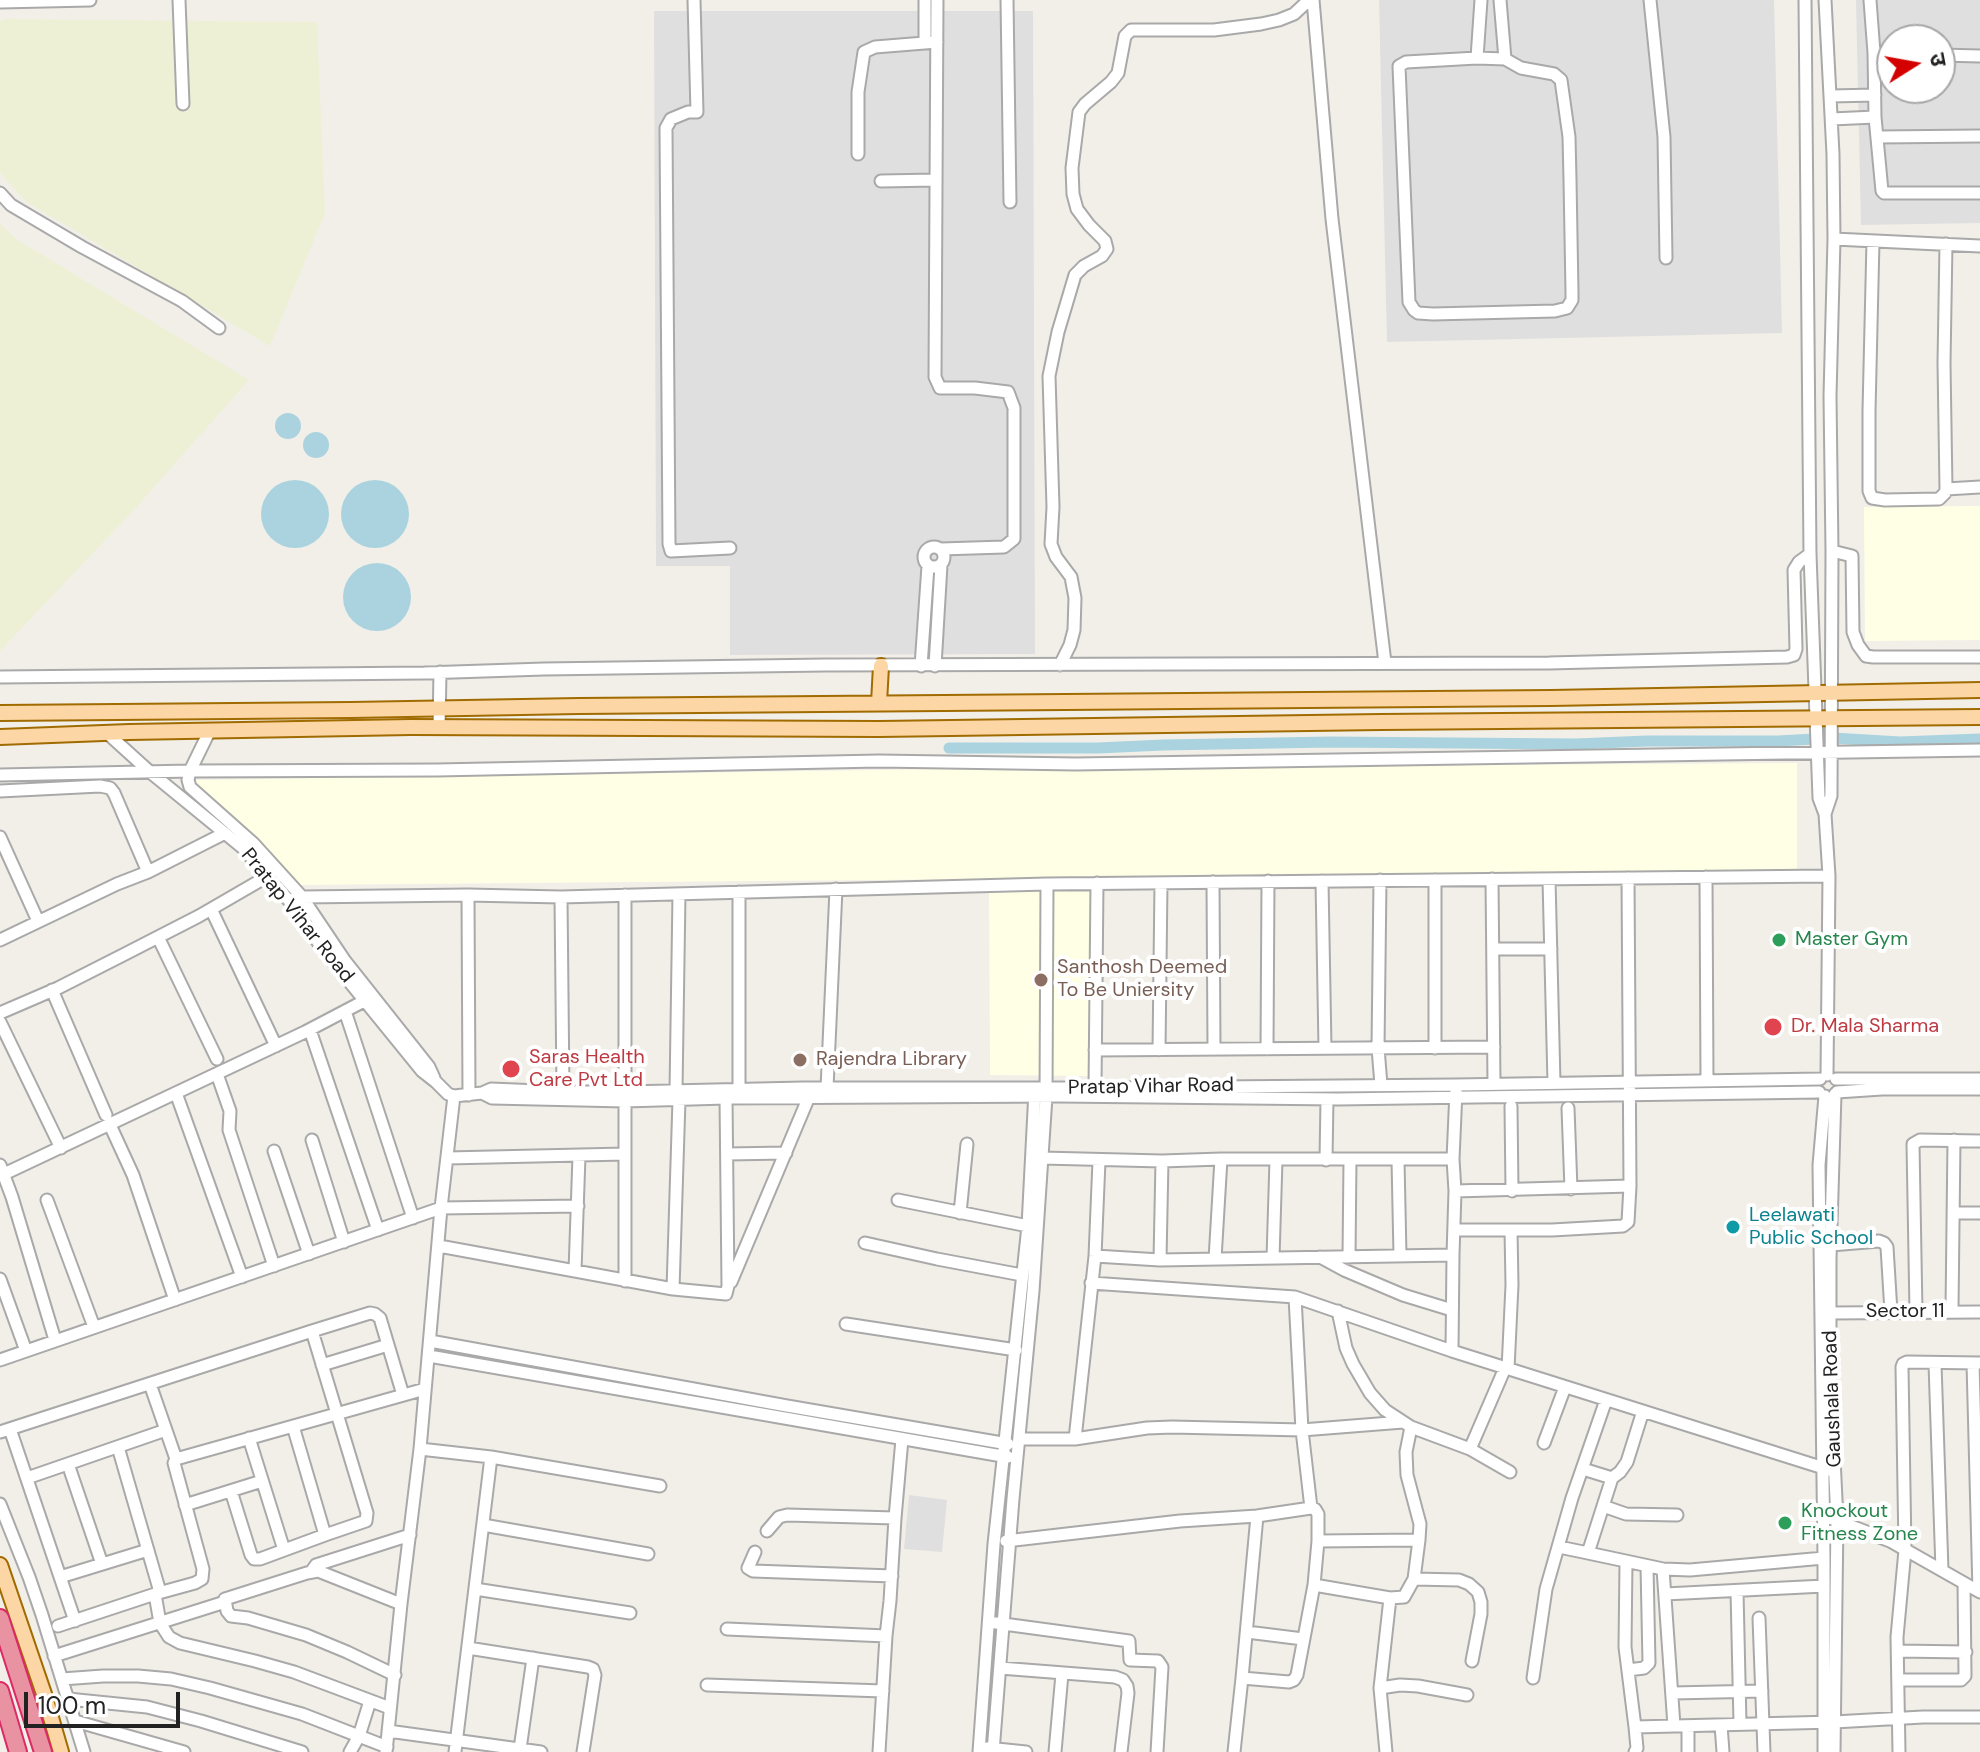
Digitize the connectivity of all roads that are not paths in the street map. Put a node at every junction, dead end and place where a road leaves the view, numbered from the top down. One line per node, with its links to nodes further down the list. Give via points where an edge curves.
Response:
1 (90, 0): 14 (street)
2 (179, 0): 23 (street)
3 (694, 0): 44 (street, via 697,112 671,119 666,128 669,544 671,551)
4 (925, 0): 15 (street)
5 (937, 0): 15 (street)
6 (1007, 0): 33 (street)
7 (1311, 0): 51 (street); 52 (street, via 1294,14 1261,24 1131,30 1125,36 1118,73 1079,112 1073,194 1077,209 1107,249 1075,275 1049,376 1051,544 1071,577 1075,598 1073,637)
8 (1481, 0): 19 (street)
9 (1500, 0): 20 (street)
10 (1650, 0): 38 (street, via 1664,137)
11 (1805, 0): 40 (street)
12 (1825, 0): 22 (street)
13 (1870, 0): 16 (street)
14 (0, 2)
15 (931, 43): 28 (street, via 864,52); 29 (street)
16 (1874, 53): 21 (street)
17 (1956, 55): 18 (street)
18 (1980, 56)
19 (1477, 58): 20 (street); 20 (street, via 1399,66 1409,302 1418,313 1555,311 1567,308 1572,300 1563,85 1554,74)
20 (1505, 59)
21 (1875, 95): 22 (street); 24 (street)
22 (1831, 96): 25 (street)
23 (183, 104)
24 (1875, 117): 25 (street); 27 (street)
25 (1832, 119): 34 (street)
26 (1980, 136): 27 (street)
27 (1878, 137): 32 (street, via 1884,193)
28 (858, 154)
29 (936, 180): 30 (street); 45 (street, via 935,377 940,388 1008,392 1014,408 1014,539 1004,547)
30 (881, 181)
31 (0, 193): 39 (street, via 11,205 182,301)
32 (1980, 193)
33 (1010, 202)
34 (1834, 239): 35 (street); 41 (street)
35 (1873, 241): 36 (street); 43 (street, via 1870,496 1934,500)
36 (1946, 244): 37 (street); 43 (street)
37 (1980, 246)
38 (1666, 258)
39 (219, 328)
40 (1809, 446): 41 (street); 47 (street)
41 (1831, 446): 46 (street)
42 (1980, 487): 43 (street)
43 (1946, 489)
44 (730, 548)
45 (941, 549): 48 (street); 49 (street, via 926,550)
46 (1832, 551): 50 (street, via 1852,556 1853,632 1866,656); 60 (street)
47 (1810, 554): 51 (street, via 1794,570 1796,649 1791,656); 59 (street)
48 (941, 565): 49 (street); 55 (street)
49 (928, 566): 54 (street)
50 (1980, 657)
51 (1385, 663): 52 (street)
52 (1060, 665): 55 (street)
53 (881, 666): 54 (street); 56 (street); 61 (main road)
54 (921, 666): 55 (street)
55 (935, 666)
56 (440, 672): 57 (street); 62 (street)
57 (0, 677)
58 (1980, 690): 60 (main road)
59 (1815, 692): 60 (main road); 61 (main road); 65 (street)
60 (1832, 692): 69 (street)
61 (879, 703): 62 (main road)
62 (440, 709): 63 (main road); 66 (street)
63 (0, 713)
64 (1980, 717): 69 (main road)
65 (1816, 724): 66 (main road); 69 (main road); 71 (street)
66 (439, 727): 67 (main road)
67 (210, 730): 68 (main road); 73 (street)
68 (107, 733): 70 (main road); 74 (street, Pratap Vihar Road)
69 (1831, 736): 71 (street); 72 (street); 77 (street, via 1831,796)
70 (0, 737)
71 (1817, 748): 73 (street, via 1076,764 879,761); 77 (street, via 1819,798)
72 (1980, 750)
73 (190, 771): 74 (street); 102 (street, Pratap Vihar Road, via 192,790 253,843)
74 (150, 772): 75 (street); 78 (street, Pratap Vihar Road)
75 (0, 775)
76 (0, 791): 81 (street, via 110,788)
77 (1825, 814): 83 (street)
78 (225, 833): 81 (street); 82 (street, Pratap Vihar Road)
79 (0, 837): 80 (street)
80 (4, 858): 104 (street)
81 (148, 872): 104 (street)
82 (268, 876): 102 (street, Pratap Vihar Road); 103 (street)
83 (1829, 876): 84 (street); 133 (street)
84 (1706, 877): 85 (street); 127 (street)
85 (1628, 878): 87 (street); 129 (street)
86 (1492, 879): 87 (street); 89 (street); 107 (street)
87 (1549, 879): 108 (street)
88 (1380, 880): 89 (street); 91 (street); 118 (street)
89 (1435, 880): 119 (street)
90 (1268, 881): 91 (street); 92 (street); 121 (street)
91 (1322, 881): 117 (street)
92 (1213, 882): 94 (street); 120 (street)
93 (1097, 883): 94 (street); 95 (street); 122 (street)
94 (1161, 883): 123 (street)
95 (1047, 884): 96 (street); 141 (street)
96 (836, 889): 97 (street); 134 (street)
97 (739, 892): 98 (street); 137 (street)
98 (679, 894): 100 (street); 145 (street)
99 (468, 895): 101 (street); 102 (street); 144 (street)
100 (625, 895): 101 (street); 147 (street)
101 (561, 897): 139 (street)
102 (297, 900): 110 (street, Pratap Vihar Road, via 322,948); 128 (street, Pratap Vihar Road)
103 (211, 909): 105 (street); 115 (street)
104 (38, 921): 106 (street)
105 (158, 937): 109 (street); 124 (street)
106 (0, 940)
107 (1493, 949): 108 (street); 116 (street)
108 (1551, 949): 130 (street)
109 (52, 990): 112 (street); 154 (street)
110 (366, 1000): 111 (street); 128 (street, Pratap Vihar Road)
111 (345, 1011): 114 (street); 189 (street)
112 (0, 1013)
113 (0, 1022): 159 (street)
114 (310, 1030): 115 (street); 191 (street)
115 (276, 1046): 125 (street)
116 (1494, 1047): 119 (street); 131 (street)
117 (1325, 1048): 118 (street); 121 (street)
118 (1378, 1048): 119 (street); 132 (street)
119 (1435, 1048)
120 (1214, 1049): 121 (street); 123 (street)
121 (1267, 1049)
122 (1095, 1050): 123 (street); 135 (street)
123 (1159, 1050)
124 (217, 1059)
125 (217, 1074): 142 (street); 207 (street, via 230,1111 229,1130)
126 (1980, 1079): 133 (street, Pratap Vihar Road)
127 (1707, 1081): 129 (street, Pratap Vihar Road); 133 (street, Pratap Vihar Road)
128 (436, 1082): 146 (street, Pratap Vihar Road)
129 (1630, 1082): 130 (street, Pratap Vihar Road); 148 (street)
130 (1554, 1083): 131 (street, Pratap Vihar Road)
131 (1494, 1084): 138 (street, Pratap Vihar Road)
132 (1381, 1085): 135 (street, Pratap Vihar Road); 138 (street, Pratap Vihar Road)
133 (1828, 1087): 136 (street, Pratap Vihar Road); 148 (street, Pratap Vihar Road); 196 (street, Gaushala Road); 267 (street, Gaushala Road, via 1819,1165)
134 (827, 1088): 137 (street, Pratap Vihar Road); 140 (street, Pratap Vihar Road)
135 (1095, 1088): 141 (street, Pratap Vihar Road)
136 (1980, 1089)
137 (739, 1090): 145 (street, Pratap Vihar Road)
138 (1456, 1090): 148 (street, Pratap Vihar Road); 151 (street, Pratap Vihar Road); 168 (street)
139 (563, 1092): 143 (street, Pratap Vihar Road); 147 (street, Pratap Vihar Road)
140 (917, 1092): 141 (street, Pratap Vihar Road); 150 (street, Pratap Vihar Road)
141 (1040, 1092): 151 (street, Pratap Vihar Road); 166 (street); 190 (street)
142 (176, 1093): 154 (street); 210 (street)
143 (482, 1093): 144 (street, Pratap Vihar Road); 147 (street, Pratap Vihar Road, via 492,1098)
144 (469, 1095): 146 (street, Pratap Vihar Road)
145 (678, 1095): 147 (street, Pratap Vihar Road); 149 (street, Pratap Vihar Road); 214 (street)
146 (454, 1096): 165 (street)
147 (625, 1096): 162 (street)
148 (1630, 1096): 176 (street)
149 (726, 1098): 150 (street, Pratap Vihar Road); 163 (street)
150 (808, 1099): 161 (street)
151 (1327, 1099): 170 (street)
152 (1511, 1106): 179 (street)
153 (1568, 1108): 177 (street)
154 (108, 1120): 159 (street); 217 (street, via 133,1175)
155 (312, 1140): 194 (street)
156 (1954, 1140): 157 (street); 187 (street); 222 (street, via 1913,1144)
157 (1980, 1141)
158 (967, 1144): 186 (street)
159 (61, 1148): 175 (street)
160 (274, 1151): 198 (street)
161 (786, 1153): 163 (street); 215 (street)
162 (625, 1154): 164 (street); 212 (street)
163 (727, 1154): 215 (street)
164 (579, 1156): 165 (street); 182 (street)
165 (447, 1158): 184 (street)
166 (1042, 1158): 173 (street); 259 (street)
167 (1221, 1159): 169 (street); 174 (street); 205 (street)
168 (1453, 1159): 172 (street); 178 (street)
169 (1276, 1160): 170 (street); 204 (street)
170 (1326, 1160): 171 (street)
171 (1350, 1160): 172 (street); 203 (street)
172 (1398, 1160): 201 (street)
173 (1099, 1161): 174 (street); 200 (street)
174 (1162, 1161): 206 (street)
175 (2, 1170): 183 (street)
176 (1630, 1186): 177 (street); 193 (street, via 1629,1219 1623,1226)
177 (1571, 1189): 179 (street)
178 (1455, 1191): 179 (street); 192 (street)
179 (1512, 1191)
180 (47, 1200): 226 (street)
181 (898, 1200): 186 (street)
182 (578, 1206): 184 (street); 208 (street)
183 (15, 1207): 185 (street); 228 (street)
184 (441, 1208): 189 (street); 197 (street)
185 (0, 1210)
186 (960, 1213): 190 (street)
187 (1953, 1213): 188 (street); 218 (street)
188 (1980, 1213)
189 (413, 1218): 191 (street)
190 (1028, 1226): 209 (street)
191 (378, 1230): 194 (street)
192 (1454, 1230): 193 (street); 199 (street)
193 (1511, 1230): 239 (street)
194 (344, 1242): 198 (street)
195 (865, 1243): 209 (street)
196 (1831, 1245): 221 (street, via 1884,1243); 224 (street, Gaushala Road)
197 (439, 1246): 208 (street); 229 (street)
198 (309, 1254): 207 (street)
199 (1453, 1255): 201 (street); 219 (street)
200 (1095, 1256): 206 (street); 213 (street)
201 (1400, 1256): 203 (street)
202 (1319, 1257): 203 (street); 204 (street); 219 (street, via 1403,1295)
203 (1349, 1257)
204 (1273, 1258): 205 (street)
205 (1215, 1259): 206 (street)
206 (1160, 1260)
207 (274, 1266): 210 (street)
208 (575, 1271): 212 (street)
209 (1022, 1275): 231 (street)
210 (242, 1277): 217 (street)
211 (0, 1279): 232 (street)
212 (625, 1281): 214 (street)
213 (1091, 1283): 216 (street); 255 (street)
214 (673, 1289): 215 (street, via 720,1295)
215 (728, 1290)
216 (1295, 1297): 220 (street); 252 (street)
217 (175, 1300): 226 (street)
218 (1952, 1309)
219 (1452, 1310): 233 (street)
220 (1338, 1311): 233 (street); 248 (street, via 1353,1364 1370,1393)
221 (1891, 1312): 222 (street, Sector 11); 224 (street, Sector 11)
222 (1916, 1312): 223 (street, Sector 11)
223 (1980, 1312)
224 (1830, 1313): 267 (street, Gaushala Road)
225 (846, 1324): 231 (street)
226 (94, 1327): 228 (street)
227 (312, 1331): 230 (street, via 370,1313 380,1318); 238 (street); 240 (street)
228 (55, 1340): 232 (street)
229 (430, 1341): 234 (street); 247 (street)
230 (388, 1345): 238 (street); 243 (street)
231 (1016, 1350): 262 (street)
232 (26, 1351): 235 (street)
233 (1452, 1351): 239 (street)
234 (429, 1356): 242 (street); 247 (street)
235 (0, 1360)
236 (1977, 1363): 237 (street); 257 (street)
237 (1935, 1364): 295 (street, via 1907,1362 1902,1367); 305 (street)
238 (322, 1365): 246 (street)
239 (1507, 1368): 241 (street); 261 (street)
240 (150, 1384): 250 (street); 251 (street)
241 (1565, 1387): 244 (street); 256 (street)
242 (425, 1389): 243 (street); 260 (street)
243 (403, 1395): 246 (street)
244 (1606, 1400): 245 (street); 266 (street)
245 (1643, 1411): 267 (street); 270 (street, via 1627,1462)
246 (336, 1413): 249 (street); 286 (street, via 367,1517)
247 (790, 1413): 254 (street); 262 (street)
248 (1407, 1424): 252 (street); 261 (street); 288 (street, via 1407,1475)
249 (293, 1426): 253 (street); 286 (street)
250 (5, 1430): 269 (street)
251 (166, 1430): 258 (street); 264 (street)
252 (1302, 1430): 255 (street, via 1172,1427); 278 (street)
253 (249, 1438): 264 (street); 271 (street)
254 (902, 1439): 262 (street); 282 (street)
255 (1075, 1439): 259 (street)
256 (1544, 1443)
257 (1978, 1445): 272 (street)
258 (118, 1447): 265 (street); 293 (street)
259 (1018, 1448): 262 (street); 289 (street)
260 (420, 1449): 263 (street); 287 (street)
261 (1470, 1449): 268 (street)
262 (1003, 1450): 291 (street)
263 (491, 1457): 273 (street); 284 (street)
264 (176, 1459): 276 (street)
265 (68, 1464): 269 (street); 301 (street)
266 (1583, 1469): 270 (street); 292 (street)
267 (1829, 1470): 281 (street, Gaushala Road); 283 (street, Gaushala Road)
268 (1510, 1472)
269 (27, 1478): 308 (street)
270 (1612, 1478): 277 (street)
271 (262, 1481): 274 (street); 294 (street)
272 (1978, 1482): 315 (street)
273 (660, 1486)
274 (231, 1491): 276 (street); 294 (street, via 254,1559)
275 (0, 1504): 336 (street)
276 (185, 1505): 316 (street, via 203,1576)
277 (1603, 1506): 279 (street, via 1626,1514); 297 (street)
278 (1311, 1508): 280 (street); 290 (street, via 1318,1514)
279 (1677, 1515)
280 (1257, 1516): 289 (street); 330 (street)
281 (1824, 1516): 283 (street); 299 (street, Gaushala Road)
282 (895, 1518): 285 (street, via 787,1515); 307 (street)
283 (1837, 1520): 295 (street); 361 (street, Gaushala Road)
284 (483, 1525): 298 (street); 313 (street)
285 (767, 1531)
286 (325, 1535): 294 (street)
287 (410, 1535): 306 (street, via 316,1565); 320 (street)
288 (1419, 1540): 290 (street); 309 (street)
289 (1010, 1541): 291 (street); 327 (street)
290 (1318, 1541): 311 (street)
291 (994, 1544): 325 (street)
292 (1559, 1547): 297 (street); 344 (street, via 1546,1589)
293 (148, 1550): 301 (street); 316 (street)
294 (284, 1550)
295 (1905, 1550): 305 (street); 334 (street)
296 (755, 1552): 307 (street, via 748,1568 753,1571)
297 (1588, 1553): 300 (street)
298 (648, 1554)
299 (1824, 1558): 304 (street); 312 (street, Gaushala Road)
300 (1626, 1562): 303 (street); 340 (street)
301 (102, 1564): 308 (street)
302 (0, 1565): 377 (main road)
303 (1647, 1566): 304 (street); 340 (street, via 1649,1663)
304 (1663, 1569): 317 (street)
305 (1942, 1570): 310 (street)
306 (311, 1572): 319 (street); 320 (street)
307 (892, 1576): 331 (street)
308 (60, 1577): 324 (street)
309 (1414, 1579): 318 (street, via 1404,1597); 338 (street, via 1459,1580 1478,1592 1481,1614)
310 (1964, 1583): 315 (street); 335 (street)
311 (1314, 1585): 318 (street); 332 (street)
312 (1824, 1586): 314 (street); 361 (street, Gaushala Road)
313 (475, 1589): 321 (street); 333 (street)
314 (1737, 1591): 317 (street); 351 (street)
315 (1980, 1592)
316 (158, 1593): 324 (street); 326 (street)
317 (1665, 1594): 353 (street)
318 (1390, 1598): 348 (street)
319 (225, 1602): 326 (street); 342 (street, via 231,1616 306,1635)
320 (401, 1604): 342 (street)
321 (630, 1613)
322 (0, 1618): 376 (highway)
323 (1759, 1618): 352 (street)
324 (75, 1621): 328 (street)
325 (989, 1622): 327 (street); 373 (street)
326 (160, 1623): 336 (street); 356 (street, via 169,1637 188,1646 268,1665)
327 (1004, 1624): 339 (street); 388 (street, via 1129,1641 1130,1660 1158,1661 1162,1667)
328 (58, 1626)
329 (727, 1629): 331 (street)
330 (1247, 1632): 332 (street); 343 (street)
331 (886, 1636): 350 (street)
332 (1303, 1639): 343 (street, via 1294,1680)
333 (468, 1648): 337 (street); 370 (street)
334 (1898, 1651): 335 (street); 346 (street)
335 (1966, 1652): 346 (street, via 1961,1680)
336 (54, 1656): 345 (street)
337 (533, 1658): 372 (street); 383 (street, via 593,1669)
338 (1472, 1661)
339 (1000, 1668): 341 (street); 374 (street)
340 (1628, 1670): 367 (street)
341 (1062, 1674): 386 (street); 387 (street, via 1123,1680 1128,1693)
342 (395, 1675): 357 (street)
343 (1242, 1678): 389 (street)
344 (1533, 1678)
345 (62, 1679): 355 (street); 369 (street, via 171,1679 277,1706)
346 (1898, 1680): 359 (street)
347 (707, 1685): 350 (street)
348 (1380, 1688): 354 (street, via 1418,1686); 390 (street)
349 (0, 1691): 375 (highway)
350 (883, 1691): 384 (street)
351 (1739, 1691): 352 (street); 353 (street); 363 (street)
352 (1762, 1691): 362 (street)
353 (1673, 1693): 365 (street)
354 (1467, 1695)
355 (68, 1699): 360 (street); 380 (street, via 147,1707)
356 (370, 1701): 357 (street); 369 (street)
357 (390, 1708): 368 (street)
358 (1980, 1717): 359 (street)
359 (1899, 1718): 361 (street); 397 (street)
360 (75, 1721): 378 (street); 379 (street)
361 (1829, 1722): 362 (street); 395 (street, Gaushala Road); 396 (street, Gaushala Road)
362 (1763, 1723): 363 (street); 394 (street)
363 (1740, 1724): 364 (street)
364 (1721, 1725): 366 (street); 393 (street)
365 (1674, 1726): 366 (street); 367 (street)
366 (1688, 1726): 392 (street)
367 (1635, 1727): 391 (street)
368 (388, 1731): 370 (street); 371 (street)
369 (359, 1736): 371 (street); 381 (street)
370 (456, 1746): 372 (street)
371 (386, 1749)
372 (520, 1749): 382 (street)
373 (979, 1749): 374 (street)
374 (994, 1750): 385 (street)
375 (18, 1752)
376 (43, 1752)
377 (61, 1752)
378 (84, 1752)
379 (184, 1752)
380 (302, 1752)
381 (350, 1752)
382 (541, 1752)
383 (583, 1752)
384 (879, 1752)
385 (1026, 1752)
386 (1055, 1752)
387 (1121, 1752)
388 (1157, 1752)
389 (1234, 1752)
390 (1386, 1752)
391 (1635, 1752)
392 (1688, 1752)
393 (1723, 1752)
394 (1764, 1752)
395 (1824, 1752)
396 (1834, 1752)
397 (1899, 1752)

